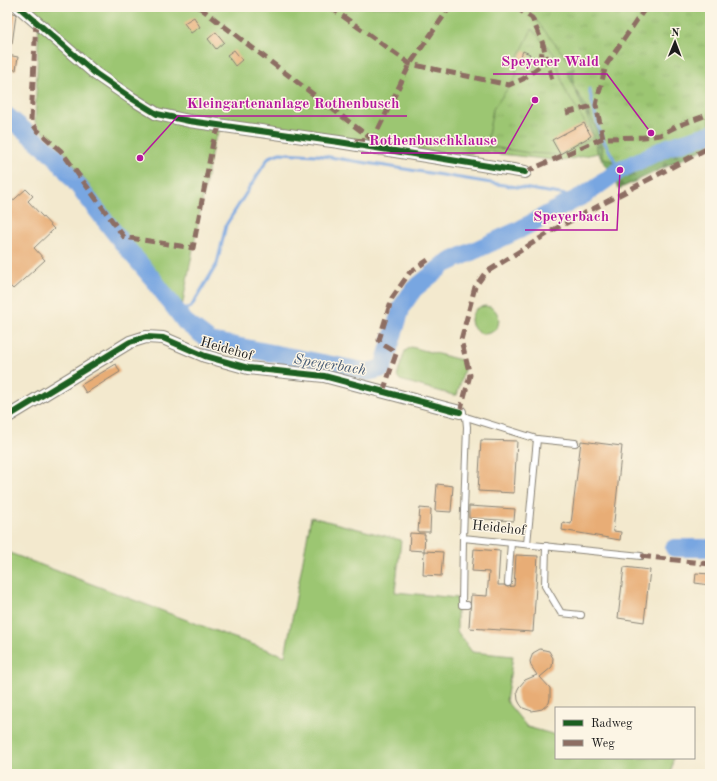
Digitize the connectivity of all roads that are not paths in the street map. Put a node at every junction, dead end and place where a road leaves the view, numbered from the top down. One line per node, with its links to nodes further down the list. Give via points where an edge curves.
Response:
1 (19, 7): 2 (street, via 96,74 157,114)
2 (525, 172)
3 (463, 415): 4 (street, Heidehof, via 324,376 248,368 205,356 163,338 146,337 130,342); 5 (lane); 7 (lane, Heidehof)
4 (7, 417)
5 (537, 439): 6 (lane); 9 (lane)
6 (575, 443)
7 (463, 538): 8 (lane, Heidehof); 13 (lane, via 462,605)
8 (511, 543): 9 (lane, Heidehof); 12 (lane)
9 (527, 544): 10 (lane, Heidehof)
10 (546, 546): 11 (lane, Heidehof); 14 (lane, via 545,586 561,612)
11 (641, 556)
12 (508, 583)
13 (468, 605)
14 (581, 615)

